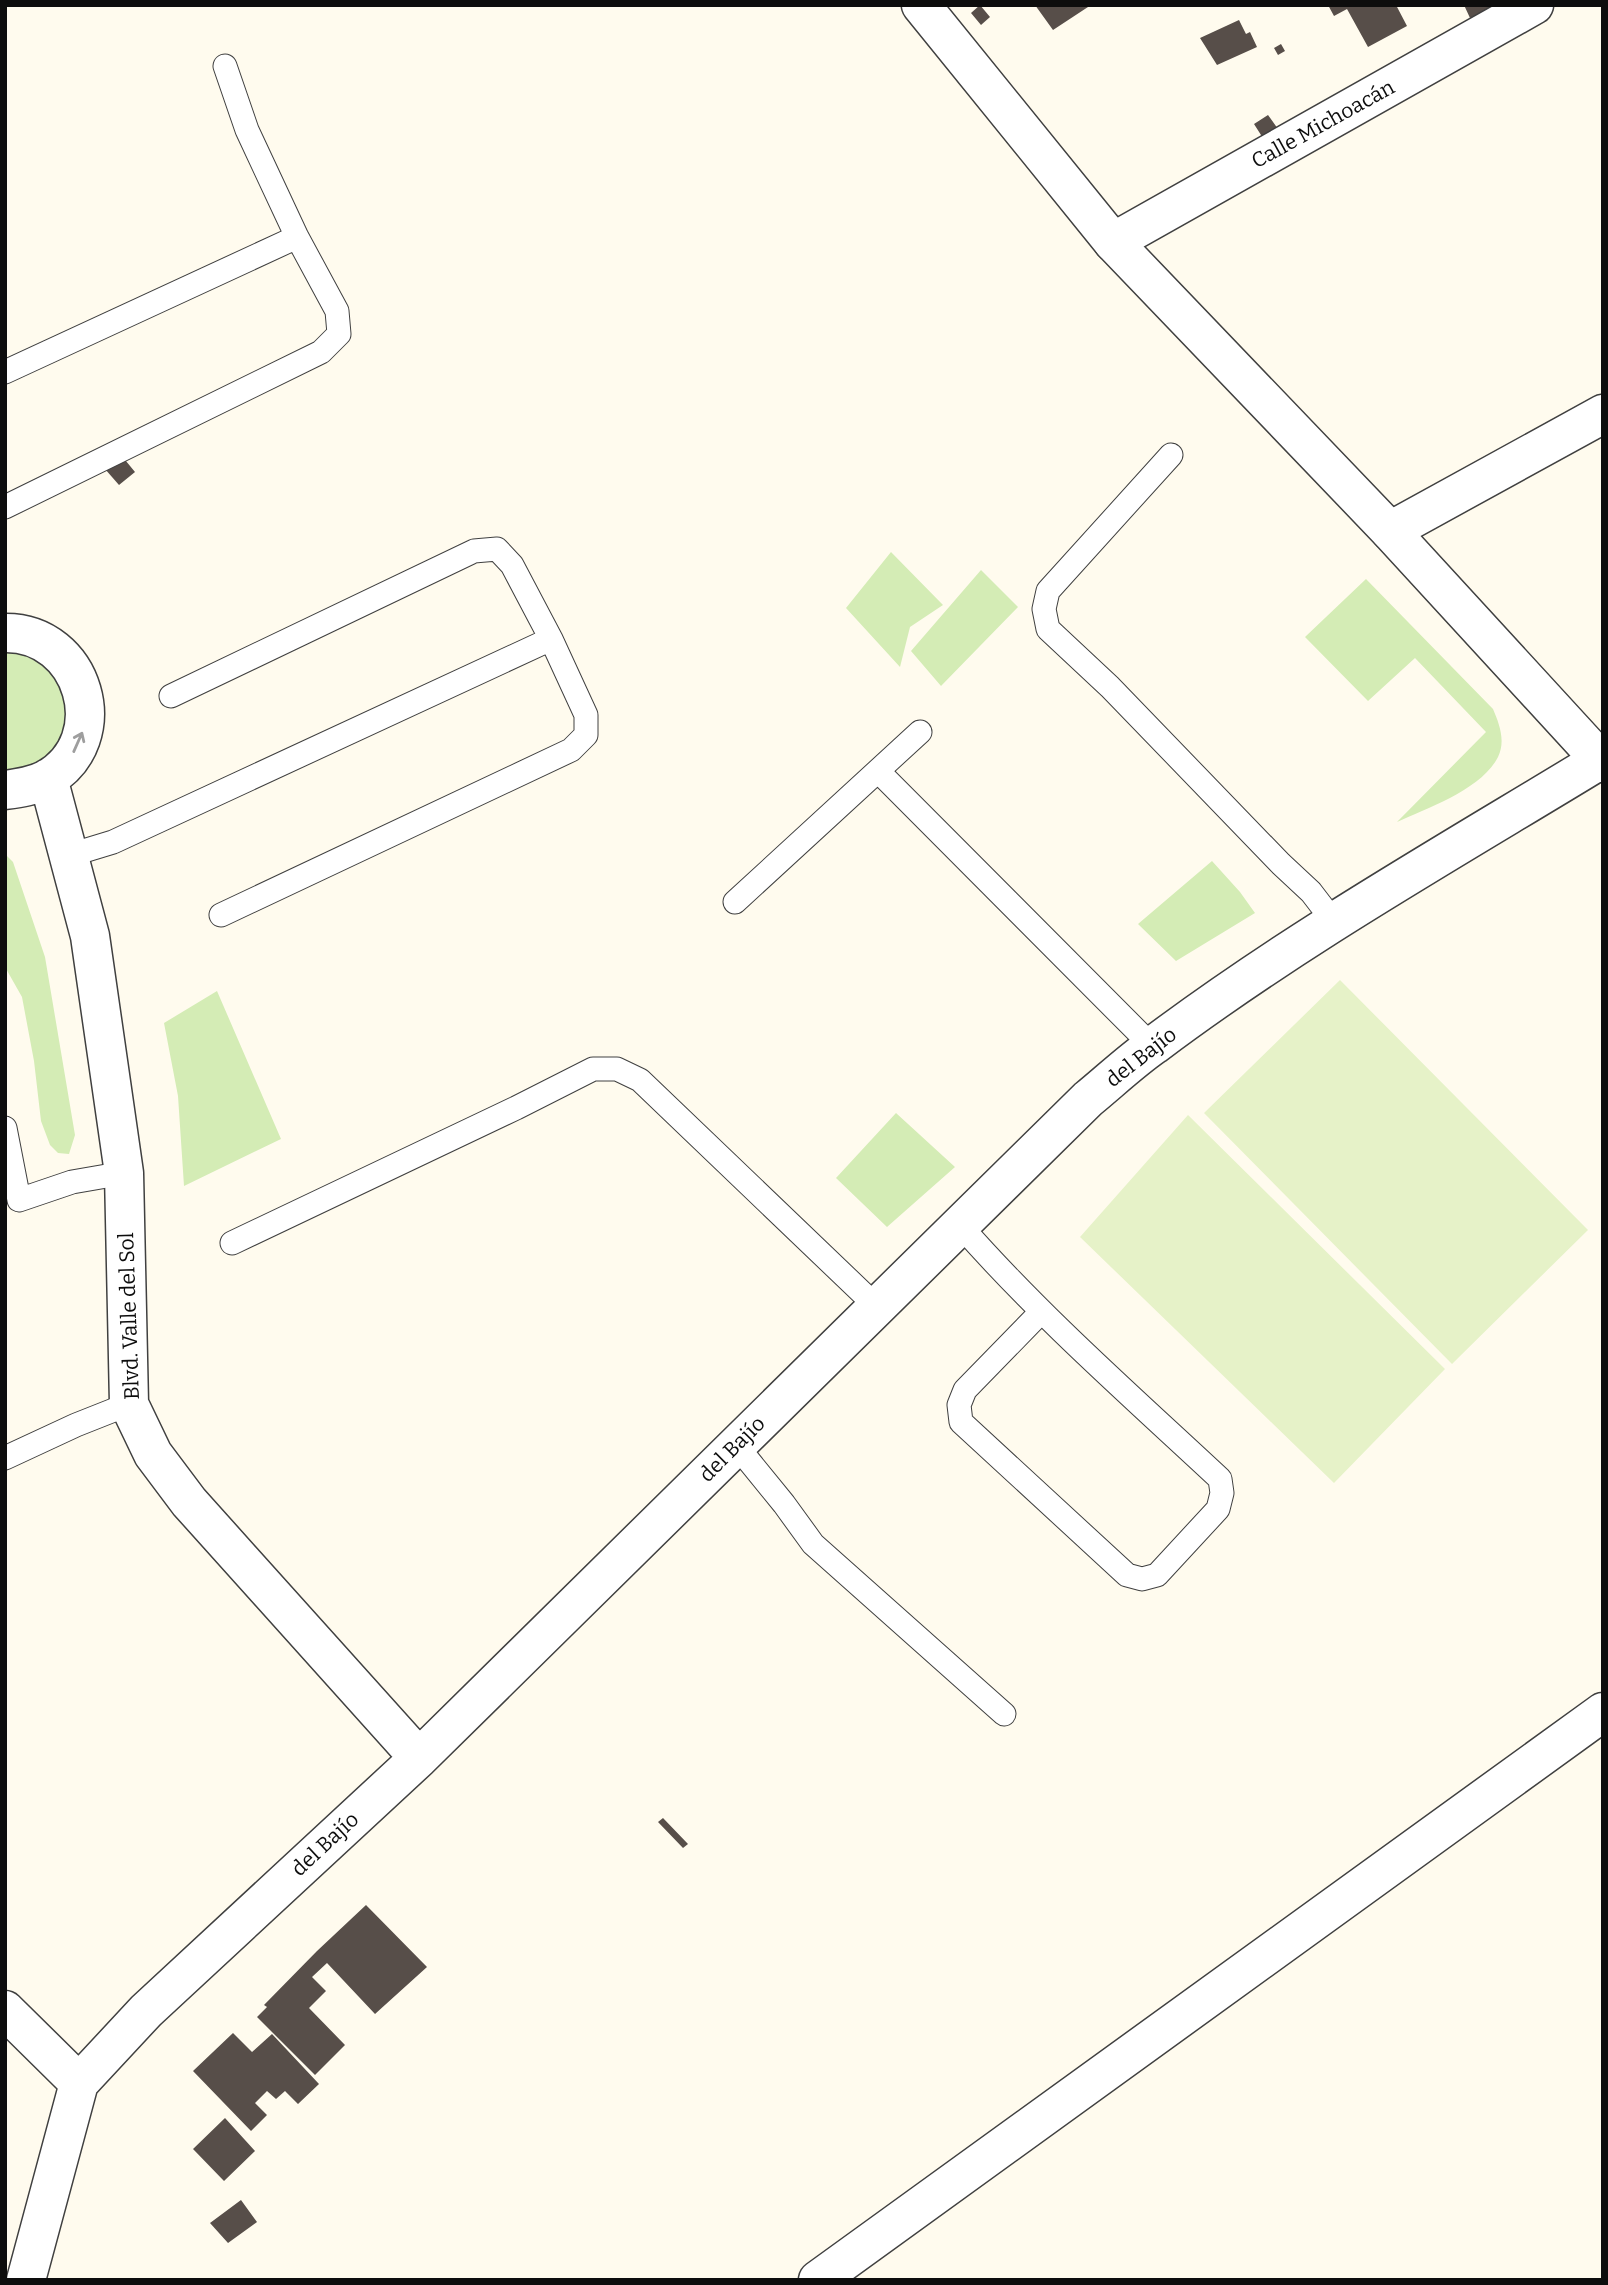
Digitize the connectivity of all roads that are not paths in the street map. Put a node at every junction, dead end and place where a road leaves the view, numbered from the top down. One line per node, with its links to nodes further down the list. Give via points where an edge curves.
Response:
1 (921, 5): 5 (street)
2 (1534, 5): 5 (street, Calle Michoacán)
3 (225, 66): 4 (lane, via 247,130)
4 (297, 237): 6 (lane); 9 (lane, via 337,311 339,334 321,352)
5 (1113, 242): 10 (street)
6 (5, 372)
7 (1603, 414): 10 (street)
8 (1171, 455): 22 (lane, via 1048,591 1044,610 1048,629 1311,892)
9 (5, 507)
10 (1390, 531): 15 (street)
11 (5, 633): 17 (street, one-way to 11, via 78,746 85,724 79,680 51,646)
12 (551, 639): 13 (lane, via 512,565 497,549 474,551); 19 (lane, via 113,842); 21 (lane, via 586,715 586,735 570,750)
13 (170, 696)
14 (920, 732): 16 (lane)
15 (1602, 761): 22 (street, del Bajío)
16 (878, 771): 20 (lane); 23 (lane)
17 (48, 778): 18 (street); 19 (street, Blvd. Valle del Sol)
18 (5, 790)
19 (67, 856): 25 (street, Blvd. Valle del Sol, via 90,936)
20 (735, 902)
21 (221, 915)
22 (1334, 922): 23 (street, del Bajío)
23 (1152, 1046): 26 (street, del Bajío, via 1088,1099)
24 (5, 1128): 25 (lane, via 19,1200 72,1182)
25 (124, 1173): 30 (street, Blvd. Valle del Sol)
26 (960, 1225): 28 (street, del Bajío); 29 (lane)
27 (232, 1243): 28 (lane, via 593,1069 617,1069 640,1080)
28 (877, 1307): 31 (street, del Bajío)
29 (1041, 1312): 29 (lane, via 965,1390 959,1405 961,1422 1127,1575 1142,1579 1157,1575 1218,1509 1220,1479)
30 (129, 1404): 32 (lane); 35 (street, Blvd. Valle del Sol, via 153,1454 189,1502)
31 (736, 1445): 34 (lane, via 813,1544); 35 (street, del Bajío)
32 (5, 1458)
33 (1603, 1712): 39 (street)
34 (1004, 1714)
35 (419, 1758): 37 (street, del Bajío, via 146,2011)
36 (5, 2010): 37 (street)
37 (79, 2083): 38 (street, del Bajío)
38 (26, 2279)
39 (818, 2280)

